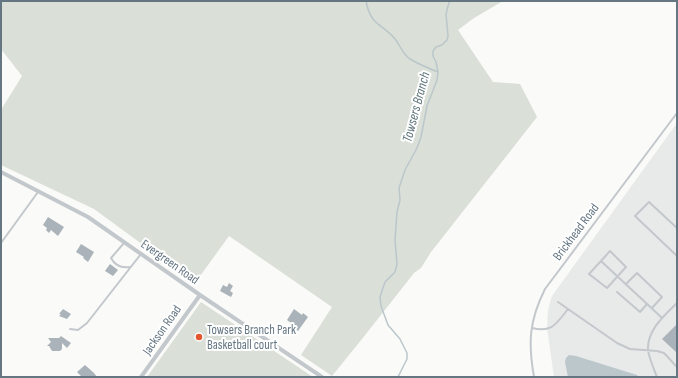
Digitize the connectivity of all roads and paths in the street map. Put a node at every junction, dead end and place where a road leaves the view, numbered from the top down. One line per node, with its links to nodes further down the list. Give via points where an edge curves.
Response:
1 (677, 113): 21 (lane, Brickhead Road, via 544,289)
2 (1, 172): 3 (street, Evergreen Road)
3 (38, 192): 5 (lane); 6 (street, Evergreen Road, via 88,217)
4 (677, 228): 8 (lane, via 649,202 636,216)
5 (1, 243)
6 (124, 243): 7 (street, Evergreen Road); 10 (lane, via 111,258 114,264 120,267)
7 (141, 254): 10 (lane); 14 (street, Evergreen Road)
8 (677, 256)
9 (600, 261): 11 (lane); 11 (lane, via 610,251 626,267); 11 (lane, via 589,274 607,288)
10 (131, 266): 22 (lane, via 87,324 78,330)
11 (618, 277): 12 (lane)
12 (626, 284): 17 (lane); 18 (lane, via 637,273 662,297)
13 (617, 292): 17 (lane, via 640,312)
14 (200, 295): 25 (street, Jackson Road); 26 (street, Evergreen Road)
15 (558, 302): 19 (lane)
16 (677, 303): 20 (lane)
17 (647, 304): 18 (lane)
18 (652, 308): 20 (lane)
19 (568, 309): 21 (lane, via 552,328); 23 (lane, via 623,347)
20 (662, 318): 23 (lane, via 652,332)
21 (532, 328): 27 (lane, Brickhead Road, via 530,346)
22 (70, 329)
23 (648, 350): 24 (lane, via 664,353); 28 (lane)
24 (677, 367)
25 (141, 377)
26 (322, 377)
27 (534, 377)
28 (657, 377)

